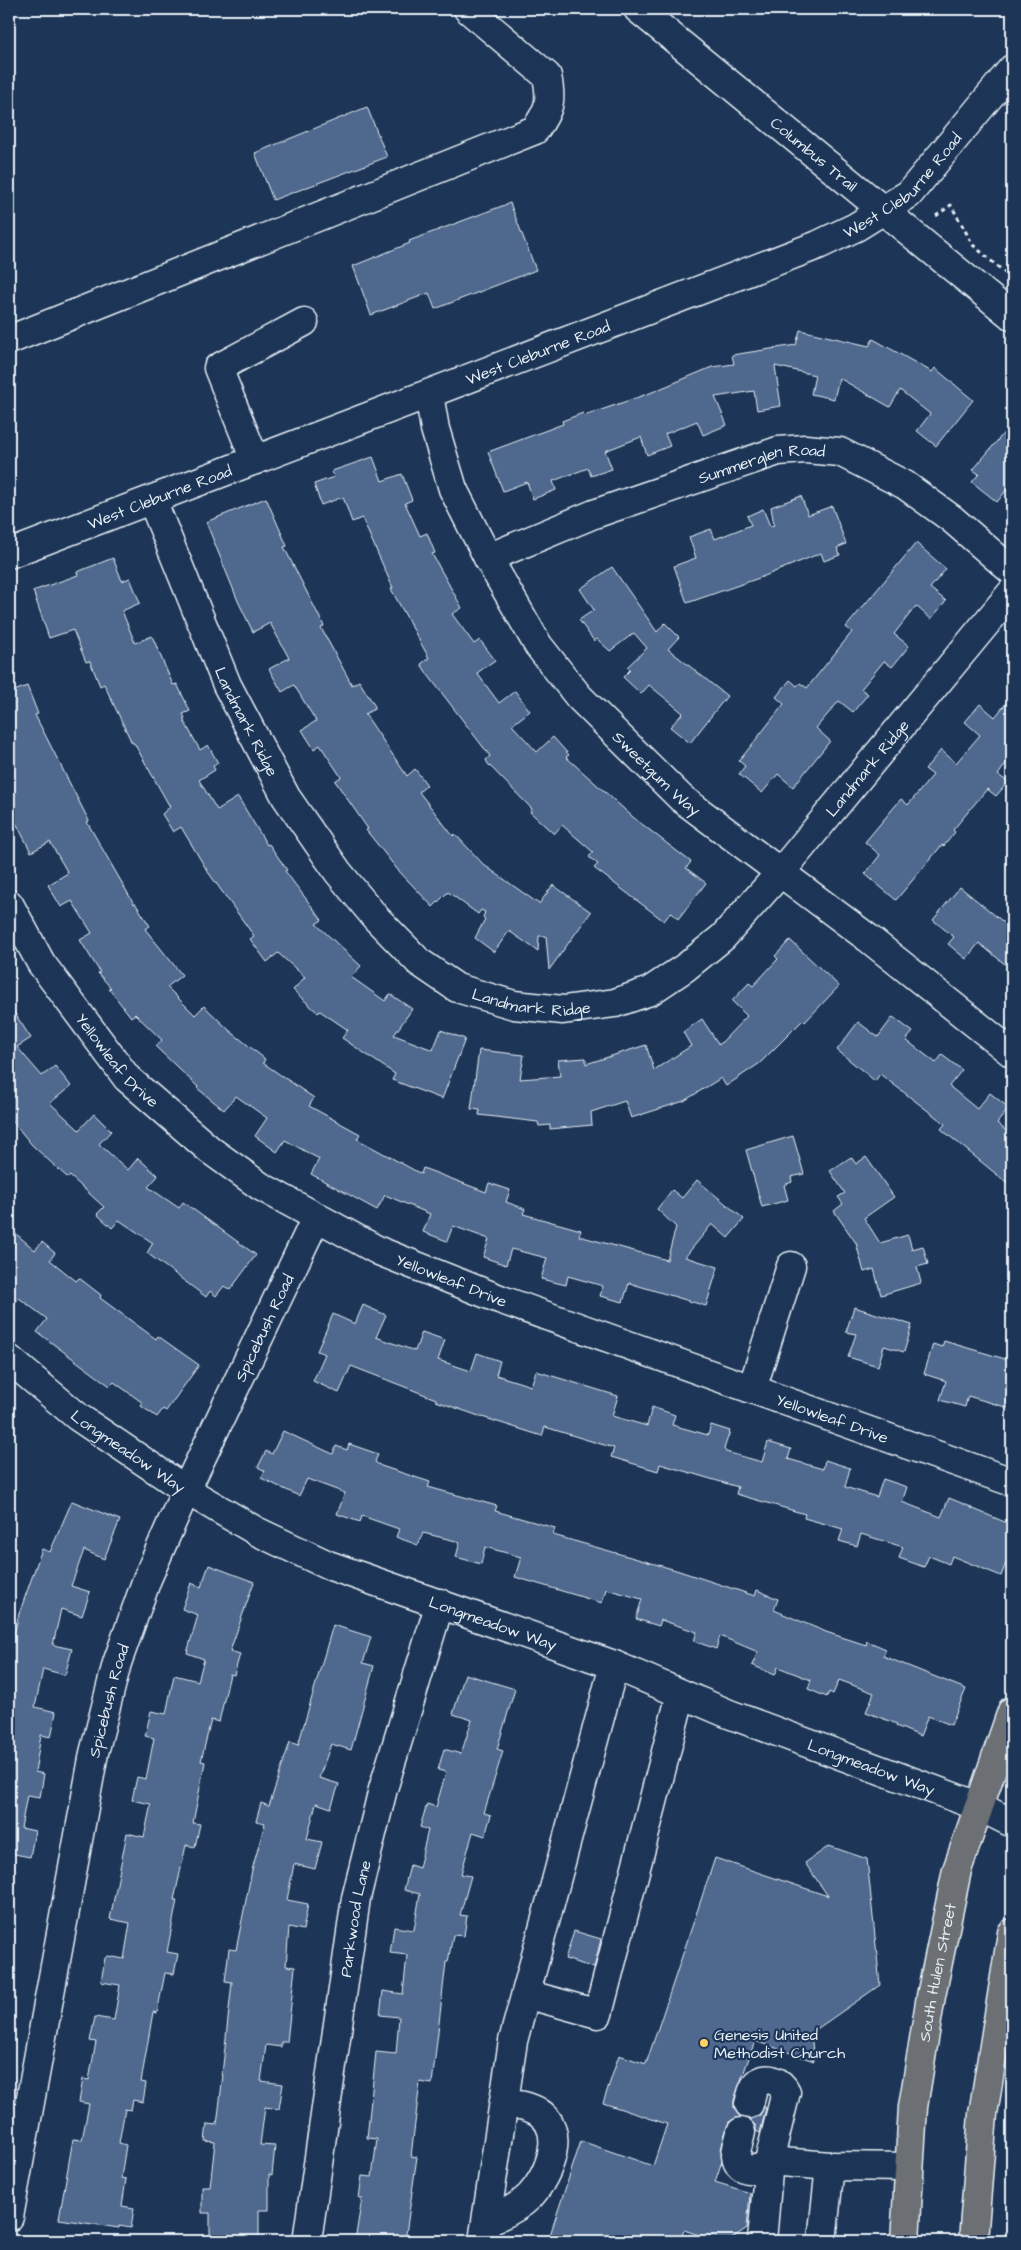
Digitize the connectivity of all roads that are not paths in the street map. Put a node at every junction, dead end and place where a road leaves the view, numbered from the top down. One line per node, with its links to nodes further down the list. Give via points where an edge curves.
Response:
1 (468, 9): 7 (street, via 548,76 551,96 547,113 535,130)
2 (638, 9): 4 (street, Columbus Trail)
3 (1012, 69): 4 (street, West Cleburne Road, via 909,194)
4 (882, 209): 5 (street, Columbus Trail); 8 (street, West Cleburne Road, via 856,227 818,246)
5 (1012, 316)
6 (304, 322): 9 (street, via 218,368)
7 (9, 340)
8 (429, 394): 9 (street, West Cleburne Road); 12 (street, Sweetgum Way, via 434,428 453,489)
9 (256, 460): 10 (street, West Cleburne Road)
10 (152, 500): 11 (street, West Cleburne Road); 15 (street, Landmark Ridge, via 227,685 286,797 338,872 376,918 419,962 457,988 514,1005 563,1010 615,1003 650,991 722,937)
11 (9, 554)
12 (488, 558): 13 (street, Summerglen Road, via 594,514 778,451 805,449 840,452 905,485 952,519); 15 (street, Sweetgum Way, via 538,645 579,697 681,798)
13 (1012, 571)
14 (1012, 592): 15 (street, Landmark Ridge)
15 (780, 873): 17 (street, Sweetgum Way, via 868,938)
16 (9, 904): 18 (street, Yellowleaf Drive, via 41,963 127,1078 210,1150 260,1186)
17 (1012, 1053)
18 (316, 1218): 21 (street, Yellowleaf Drive, via 379,1251 502,1300); 23 (street, Spicebush Road)
19 (791, 1266): 21 (street)
20 (9, 1358): 23 (street, Longmeadow Way, via 78,1416)
21 (752, 1389): 22 (street, Yellowleaf Drive)
22 (1012, 1482)
23 (186, 1490): 24 (street, Longmeadow Way, via 256,1531 328,1565); 39 (street, Spicebush Road, via 147,1580 120,1654 94,1753)
24 (440, 1603): 25 (street, Longmeadow Way); 41 (street, Parkwood Lane, via 383,1789 356,1898)
25 (614, 1665): 26 (street, Longmeadow Way); 31 (street)
26 (681, 1694): 28 (street, Longmeadow Way); 31 (street, via 598,2014)
27 (1012, 1711): 28 (main road, South Hulen Street)
28 (978, 1806): 29 (street, Longmeadow Way); 38 (main road, South Hulen Street, via 957,1870 931,1996 912,2107)
29 (1012, 1823)
30 (1012, 1933): 32 (main road)
31 (526, 1994): 34 (street, via 514,2041)
32 (1005, 2016): 45 (main road, via 983,2114)
33 (749, 2104): 36 (street, via 754,2086 764,2080 778,2082 786,2092)
34 (504, 2107): 40 (street); 40 (street, via 523,2105 542,2114 553,2135 553,2148 549,2166 530,2196)
35 (742, 2132): 36 (street, via 736,2153 740,2163 754,2170)
36 (769, 2161): 37 (street); 42 (street)
37 (830, 2166): 38 (street); 43 (street)
38 (909, 2167): 44 (main road, South Hulen Street)
39 (9, 2217)
40 (485, 2231)
41 (307, 2241)
42 (762, 2241)
43 (822, 2241)
44 (905, 2241)
45 (973, 2241)

